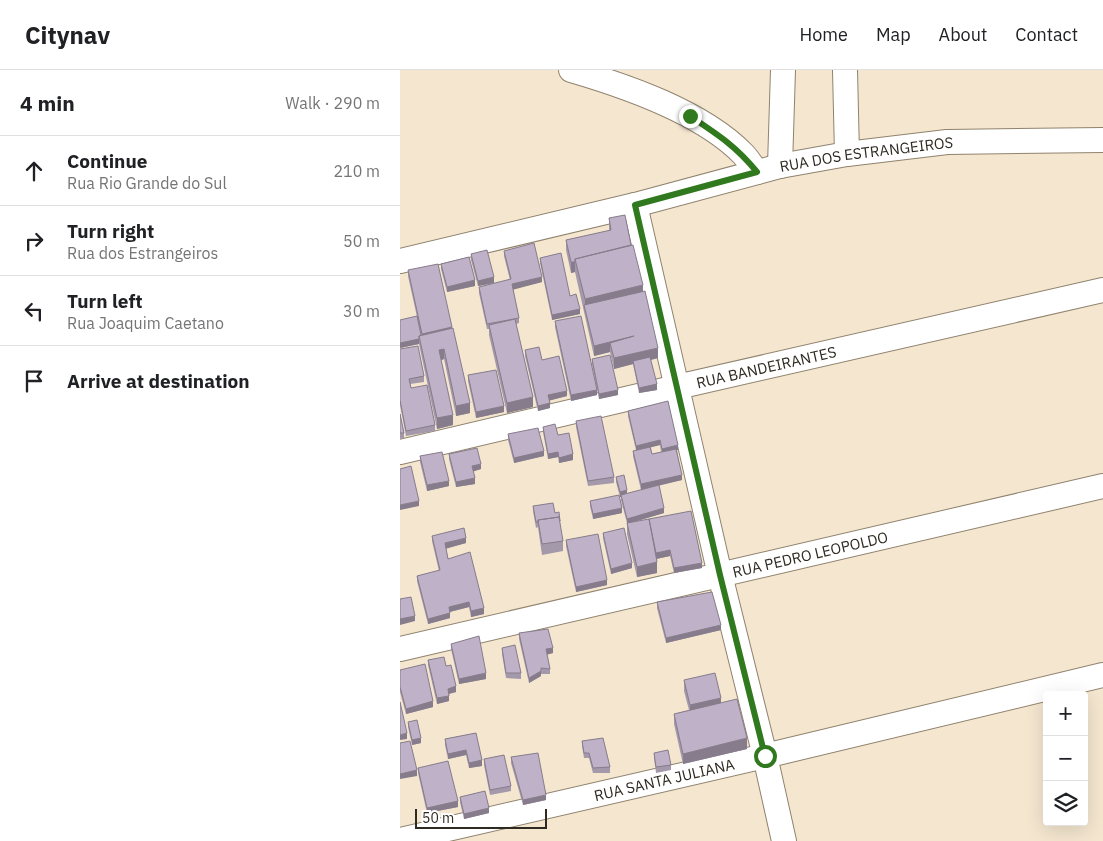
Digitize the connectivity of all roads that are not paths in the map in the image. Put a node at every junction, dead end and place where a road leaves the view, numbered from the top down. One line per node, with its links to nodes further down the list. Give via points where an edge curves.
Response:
1 (571, 70): 7 (street, via 603,79 690,116 732,144)
2 (783, 70): 6 (street)
3 (845, 70): 5 (street)
4 (1103, 140): 5 (street, RUA DOS ESTRANGEIROS, via 947,142)
5 (848, 154): 6 (street, RUA DOS ESTRANGEIROS)
6 (780, 166): 7 (street, RUA DOS ESTRANGEIROS)
7 (757, 172): 8 (street, RUA DOS ESTRANGEIROS)
8 (635, 205): 9 (street, RUA DOS ESTRANGEIROS); 11 (street)
9 (400, 261)
10 (1103, 290): 11 (street, RUA BANDEIRANTES)
11 (677, 387): 12 (street, RUA BANDEIRANTES); 14 (street)
12 (400, 452)
13 (1103, 486): 14 (street, RUA PEDRO LEOPOLDO)
14 (720, 575): 15 (street, RUA PEDRO LEOPOLDO); 17 (street)
15 (400, 649)
16 (1103, 675): 17 (street, RUA SANTA JULIANA)
17 (765, 756): 18 (street, RUA SANTA JULIANA); 19 (street)
18 (400, 840)
19 (784, 841)

